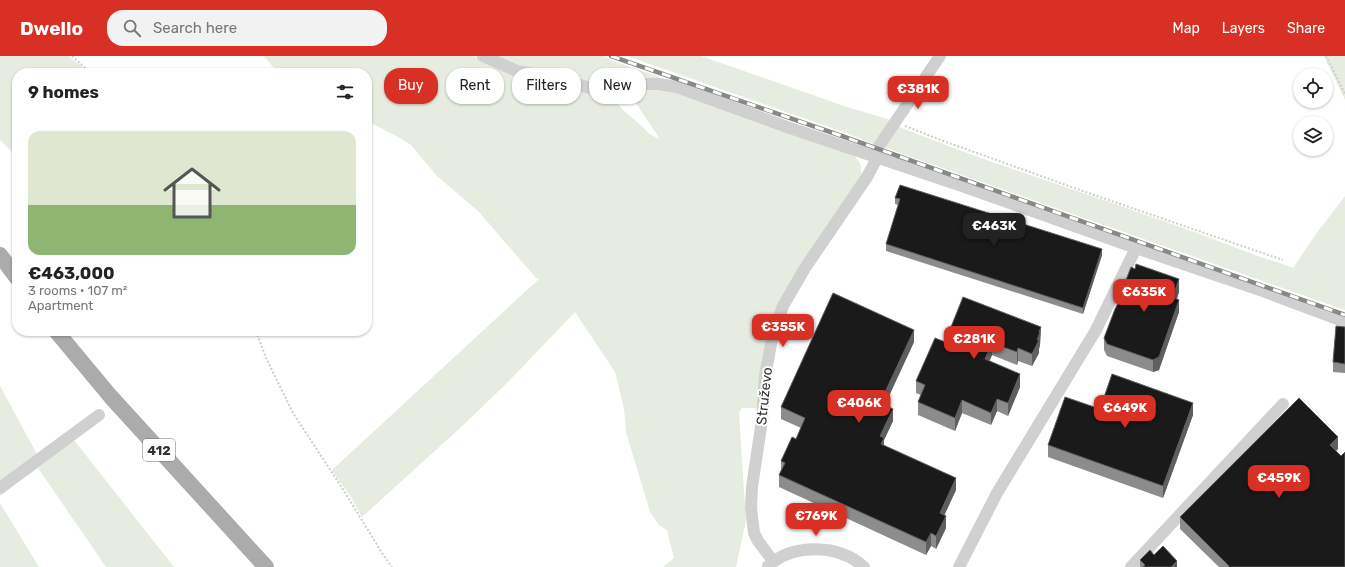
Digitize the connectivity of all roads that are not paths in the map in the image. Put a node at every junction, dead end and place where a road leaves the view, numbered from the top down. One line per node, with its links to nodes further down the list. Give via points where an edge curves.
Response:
1 (483, 56): 3 (street, via 517,71 597,90 615,91 644,84 677,87)
2 (940, 56): 3 (street, Struževo, via 877,149)
3 (877, 158): 4 (street); 12 (street, Struževo, via 868,177 805,268 783,306 772,339 765,376 751,508 754,533)
4 (1136, 248): 7 (street); 15 (street, via 1096,330 997,493)
5 (0, 255): 6 (main road)
6 (12, 271)
7 (1345, 322)
8 (60, 336): 13 (main road, 412, via 111,397)
9 (1283, 404): 16 (street)
10 (99, 414): 11 (street)
11 (0, 488)
12 (770, 564): 14 (street, via 789,554 810,549 846,555)
13 (266, 567)
14 (864, 567)
15 (959, 567)
16 (1132, 567)

